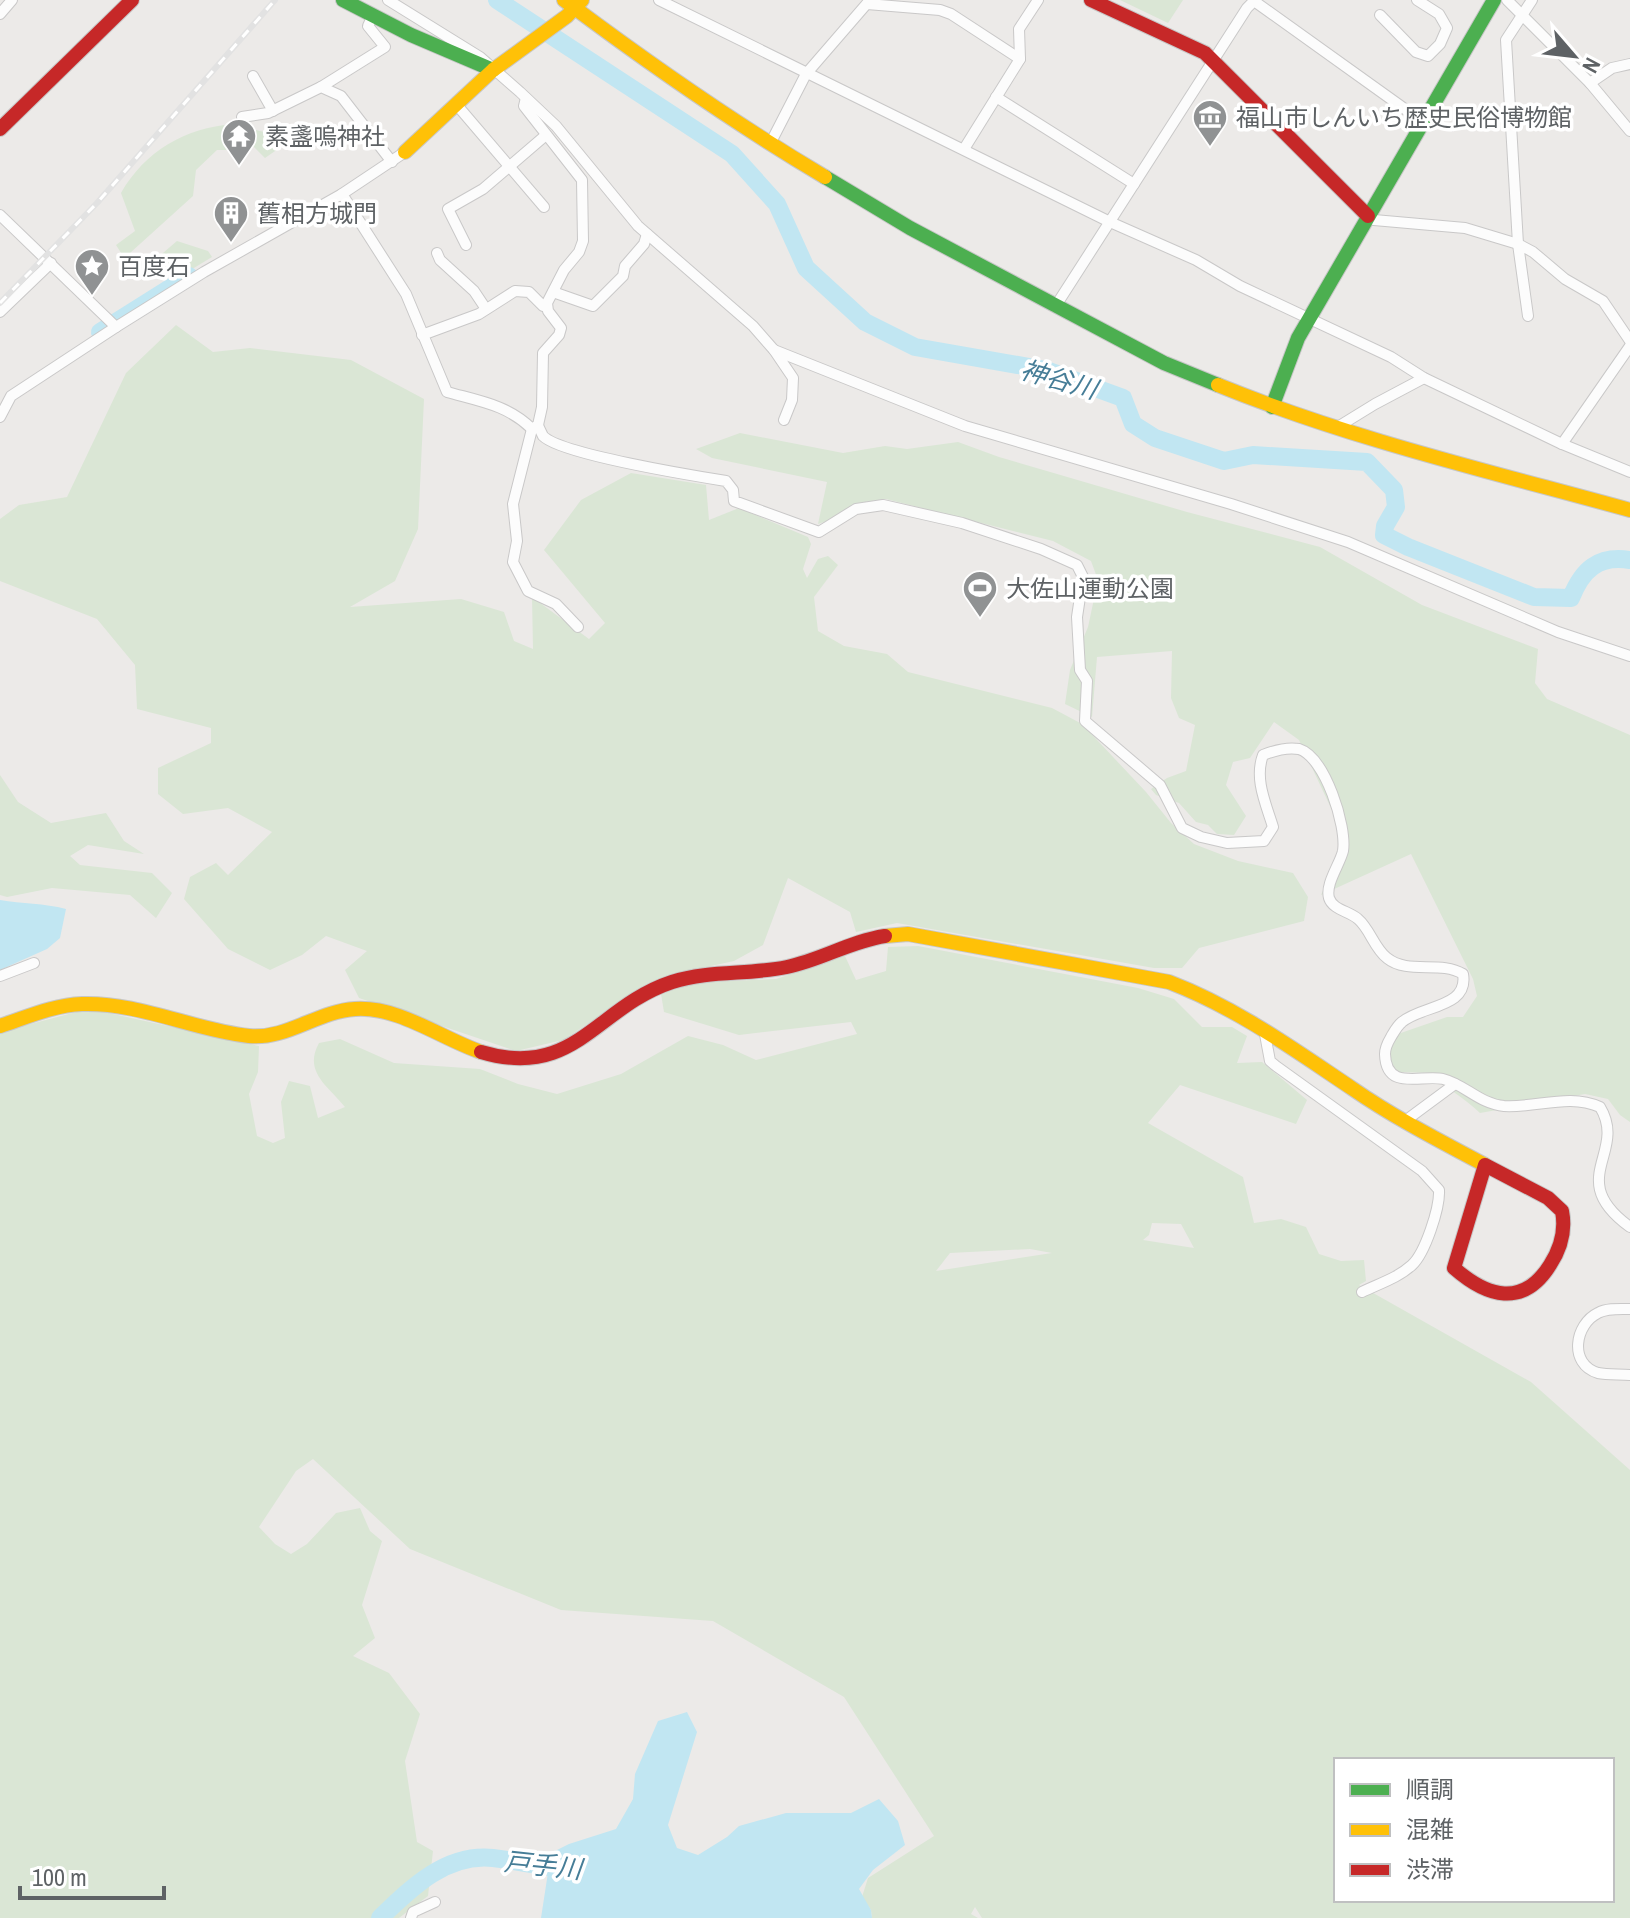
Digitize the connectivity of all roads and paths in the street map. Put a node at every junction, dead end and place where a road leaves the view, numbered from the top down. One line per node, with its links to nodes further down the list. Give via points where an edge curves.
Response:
1 (12, 0): 15 (street)
2 (132, 0): 33 (street)
3 (343, 0): 17 (street)
4 (388, 0): 22 (street)
5 (659, 0): 23 (street)
6 (1038, 0): 19 (street, via 1019,29)
7 (1091, 0): 20 (street)
8 (1417, 0): 18 (street, via 1439,14 1447,28 1428,56 1416,52)
9 (1494, 0): 32 (street)
10 (1507, 0): 16 (street)
11 (1532, 0): 16 (street)
12 (868, 2): 19 (street, via 951,14); 23 (street)
13 (1272, 5): 20 (street, via 1254,1); 32 (street)
14 (572, 6): 22 (street); 36 (street)
15 (0, 14)
16 (1522, 14): 25 (street); 48 (street, via 1506,40)
17 (373, 15): 22 (street); 26 (street, via 368,26 385,47)
18 (1380, 15)
19 (1020, 59): 27 (street)
20 (1213, 60): 41 (street); 45 (street)
21 (1630, 64): 25 (street, via 1612,68)
22 (493, 70): 28 (street); 29 (street)
23 (806, 74): 36 (street); 37 (street)
24 (253, 76): 30 (street)
25 (1590, 83): 34 (street)
26 (321, 87): 30 (street); 39 (street, via 341,96)
27 (996, 97): 37 (street); 41 (street)
28 (526, 98): 35 (street, via 524,106); 47 (street)
29 (456, 104): 38 (street); 40 (street)
30 (273, 111): 31 (street)
31 (242, 117)
32 (1423, 122): 45 (street)
33 (0, 129)
34 (1630, 131)
35 (546, 135): 40 (street); 52 (street, via 582,180 583,241)
36 (770, 144): 54 (street)
37 (964, 149): 46 (street)
38 (405, 152): 39 (street)
39 (392, 162): 42 (street)
40 (511, 165): 43 (street); 49 (street, via 448,209)
41 (1134, 184): 46 (street)
42 (342, 194): 59 (street); 60 (street, via 406,294)
43 (544, 207)
44 (0, 215): 51 (street)
45 (1368, 216): 48 (street, via 1465,228); 58 (street)
46 (1110, 222): 54 (street); 58 (street)
47 (647, 234): 52 (street, via 623,276 593,306); 62 (street)
48 (1518, 244): 57 (street); 61 (street, via 1603,301)
49 (466, 245)
50 (437, 253): 55 (street)
51 (51, 263): 56 (street); 59 (street)
52 (553, 292): 53 (street)
53 (547, 307): 55 (street, via 529,292 515,291); 67 (street, via 561,328 543,353 542,407)
54 (1055, 307): 64 (street, via 1164,363)
55 (486, 309): 60 (street)
56 (0, 312)
57 (1528, 316)
58 (1308, 319): 63 (street); 64 (street)
59 (113, 324): 65 (street, via 11,396)
60 (422, 335): 67 (street, via 447,392 503,407)
61 (1630, 344): 69 (street)
62 (774, 350): 66 (street, via 793,378); 73 (street, via 965,426 1348,542 1558,632)
63 (1424, 378): 68 (street); 69 (street)
64 (1272, 407): 68 (street)
65 (0, 417)
66 (784, 420)
67 (535, 427): 72 (street, via 513,504 513,562 528,591 556,604); 78 (street, via 559,445 726,481 734,501 819,532 856,509 883,505 962,523 1077,565 1083,577 1077,617 1080,670 1087,681 1085,721 1160,785 1182,828 1227,843 1264,841 1273,827 1260,781 1263,755 1296,748 1308,754 1333,796 1342,832 1343,849 1329,897 1357,918 1385,957 1463,974 1459,995 1396,1028 1385,1049 1387,1066 1407,1080 1437,1078)
68 (1336, 428): 71 (street)
69 (1562, 444): 70 (street)
70 (1630, 472)
71 (1630, 510)
72 (578, 627)
73 (1630, 656)
74 (34, 963): 75 (street)
75 (0, 976)
76 (0, 1026): 77 (street, via 83,1004 269,1036 337,1010 360,1008 391,1014 486,1054 537,1058 598,1028 654,988 686,977 804,964 882,934 908,934 1169,982 1198,991)
77 (1264, 1029): 79 (street); 82 (street, via 1270,1061 1287,1077 1422,1171 1439,1190 1430,1228 1413,1264)
78 (1455, 1084): 79 (street); 81 (street, via 1501,1106 1565,1100 1600,1107 1609,1130 1600,1192 1606,1207)
79 (1405, 1121): 80 (street)
80 (1485, 1165): 80 (street, via 1454,1268 1484,1288 1524,1292 1557,1253 1564,1234 1561,1208)
81 (1630, 1227)
82 (1362, 1292)
83 (1630, 1309): 84 (street, via 1596,1313 1577,1339 1584,1365 1597,1372)
84 (1630, 1375)
85 (435, 1902): 86 (street)
86 (411, 1918)

